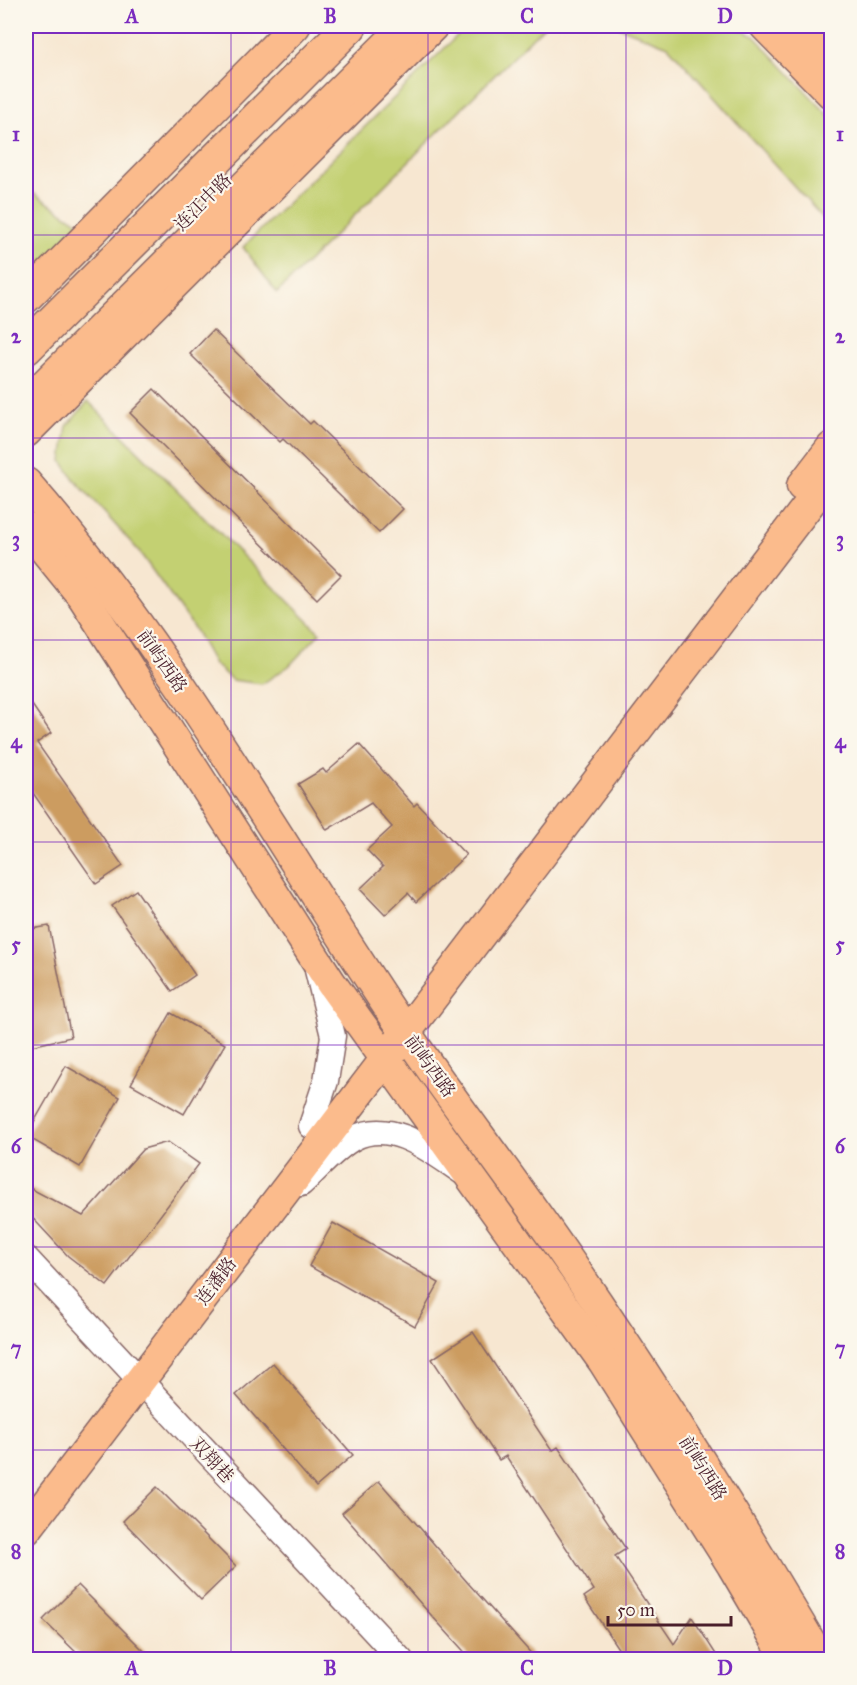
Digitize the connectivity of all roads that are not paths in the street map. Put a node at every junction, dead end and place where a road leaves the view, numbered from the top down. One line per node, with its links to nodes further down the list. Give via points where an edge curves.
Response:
1 (295, 26): 13 (main road)
2 (324, 26): 14 (highway)
3 (350, 26): 15 (highway, 连江中路)
4 (380, 26): 16 (highway, 连江中路)
5 (408, 26): 17 (highway)
6 (433, 26): 18 (main road)
7 (765, 26): 12 (main road)
8 (797, 26): 11 (main road)
9 (827, 26): 10 (main road)
10 (831, 30)
11 (831, 64)
12 (831, 94)
13 (26, 298)
14 (26, 320)
15 (26, 348)
16 (26, 378)
17 (26, 405)
18 (26, 432)
19 (831, 447): 24 (main road)
20 (831, 474): 24 (main road)
21 (26, 483): 24 (main road, 前屿西路, via 80,545 189,699)
22 (26, 527): 23 (main road, 前屿西路, via 83,597)
23 (313, 956): 25 (main road, 前屿西路); 26 (street, via 333,1036 326,1081)
24 (400, 1024): 25 (main road, 连潘路); 34 (main road, 前屿西路, via 578,1273)
25 (380, 1050): 26 (main road, 连潘路); 27 (main road, 前屿西路); 28 (main road, 连潘路)
26 (311, 1126): 30 (main road, 连潘路)
27 (476, 1181): 28 (street, via 415,1141 375,1131 353,1138); 33 (main road, 前屿西路, via 603,1361)
28 (266, 1215): 30 (main road, 连潘路)
29 (26, 1258): 30 (street, 双翔巷)
30 (133, 1375): 31 (main road, 连潘路); 32 (main road, 连潘路); 36 (street, 双翔巷)
31 (26, 1501)
32 (26, 1530)
33 (750, 1595): 37 (street); 38 (main road, 前屿西路)
34 (796, 1617): 35 (main road); 39 (main road, 前屿西路)
35 (831, 1643)
36 (401, 1659)
37 (774, 1659)
38 (788, 1659)
39 (821, 1659)

